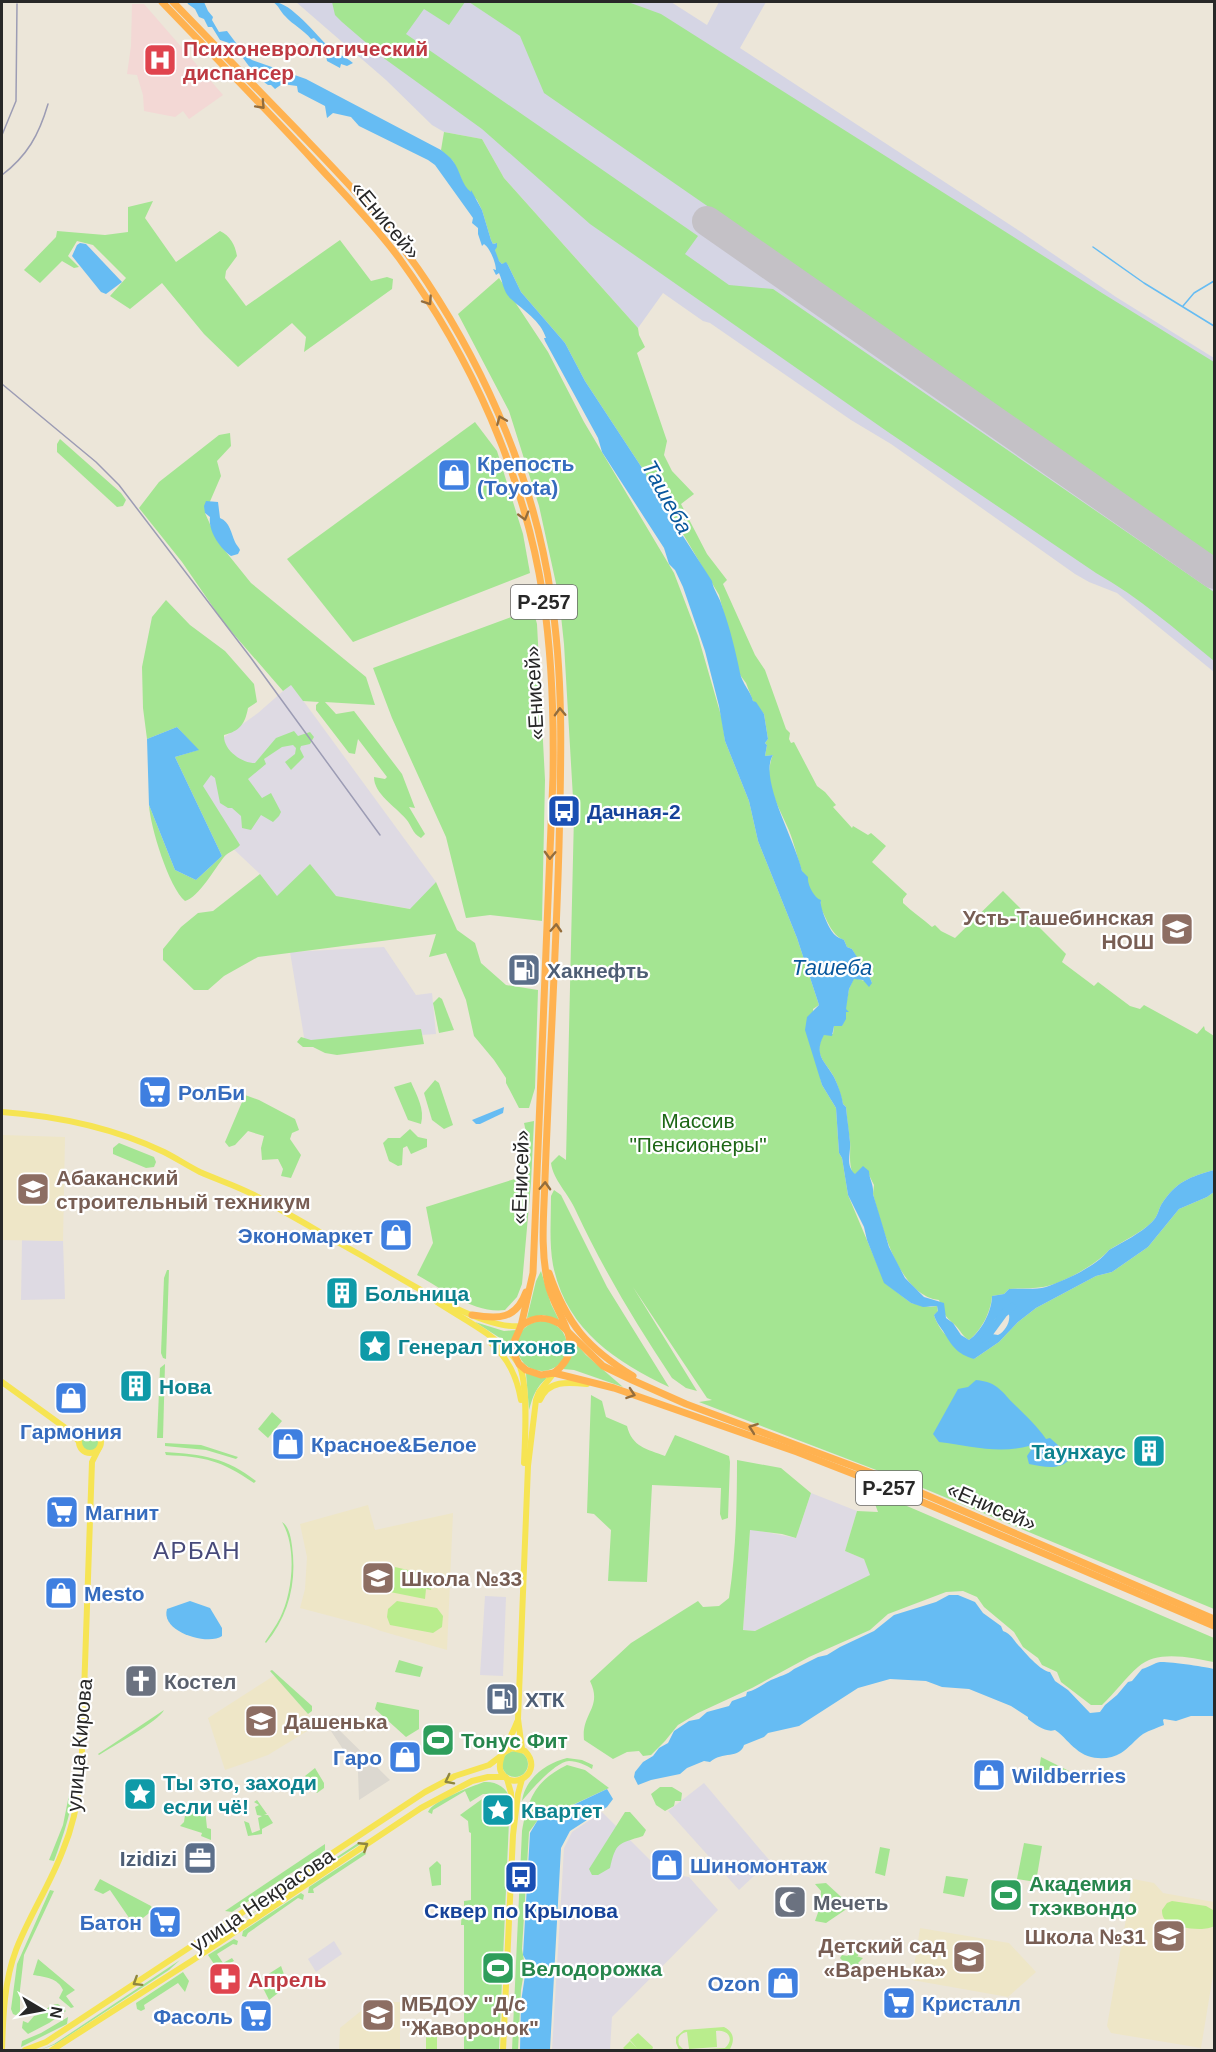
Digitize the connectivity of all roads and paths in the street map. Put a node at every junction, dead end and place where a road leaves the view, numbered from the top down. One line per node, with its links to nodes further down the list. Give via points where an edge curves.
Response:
1 (162, 2): 5 (highway, «Енисей» / Р-257, one-way to 5, via 397,256 451,336 472,375 524,513 543,600 553,747)
2 (173, 2): 4 (highway, «Енисей» / Р-257, one-way to 2, via 561,717 551,595 524,480 479,370 424,278 337,172)
3 (2, 1112): 6 (main road, via 77,1124 163,1152 252,1194)
4 (544, 1244): 10 (highway, Р-257, via 547,1281); 15 (highway, Р-257, via 555,1289 580,1333 611,1362)
5 (533, 1273): 7 (highway, via 516,1310 500,1317); 9 (highway, «Енисей» / Р-257)
6 (424, 1292): 7 (main road); 8 (main road)
7 (472, 1315): 9 (main road, via 507,1327)
8 (470, 1324): 11 (main road, via 506,1349); 16 (main road, via 506,1357 512,1368)
9 (521, 1326): 10 (highway, «Енисей» / Р-257, via 544,1318); 11 (highway, «Енисей» / Р-257, via 513,1344)
10 (566, 1330): 12 (highway, Р-257, via 570,1351 565,1363); 15 (highway, «Енисей» / Р-257, via 603,1366)
11 (519, 1364): 12 (highway, «Енисей» / Р-257, via 533,1374); 16 (main road, via 524,1387)
12 (554, 1372): 14 (highway, «Енисей» / Р-257); 17 (main road, via 539,1392)
13 (2, 1382): 18 (main road)
14 (605, 1385): 17 (main road, via 570,1382 550,1387 542,1395); 26 (highway, «Енисей» / Р-257, one-way to 26, via 892,1489)
15 (675, 1399): 25 (highway, «Енисей» / Р-257, one-way to 15, via 896,1482)
16 (524, 1425): 24 (main road)
17 (531, 1430): 24 (main road)
18 (71, 1432): 19 (main road); 20 (main road)
19 (83, 1433): 20 (main road); 21 (main road, via 92,1430 98,1434)
20 (79, 1442): 22 (main road)
21 (98, 1449): 22 (main road); 23 (main road)
22 (87, 1452): 23 (main road)
23 (92, 1462): 33 (main road, улица Кирова, via 78,1797 63,1851 15,1951)
24 (525, 1545): 27 (main road)
25 (1215, 1619)
26 (1215, 1626)
27 (518, 1719): 28 (main road); 29 (main road)
28 (522, 1749): 29 (main road, via 512,1748); 31 (main road, via 532,1764)
29 (502, 1754): 30 (main road, via 500,1770); 34 (main road, улица Некрасова, one-way to 34, via 489,1764 424,1792 46,2042)
30 (506, 1778): 31 (main road); 32 (main road, via 511,1793); 35 (main road, улица Некрасова, one-way to 30, via 421,1808 472,1781)
31 (524, 1778): 32 (main road)
32 (513, 1835): 36 (main road)
33 (2, 2050)
34 (25, 2050)
35 (52, 2050)
36 (503, 2050)

